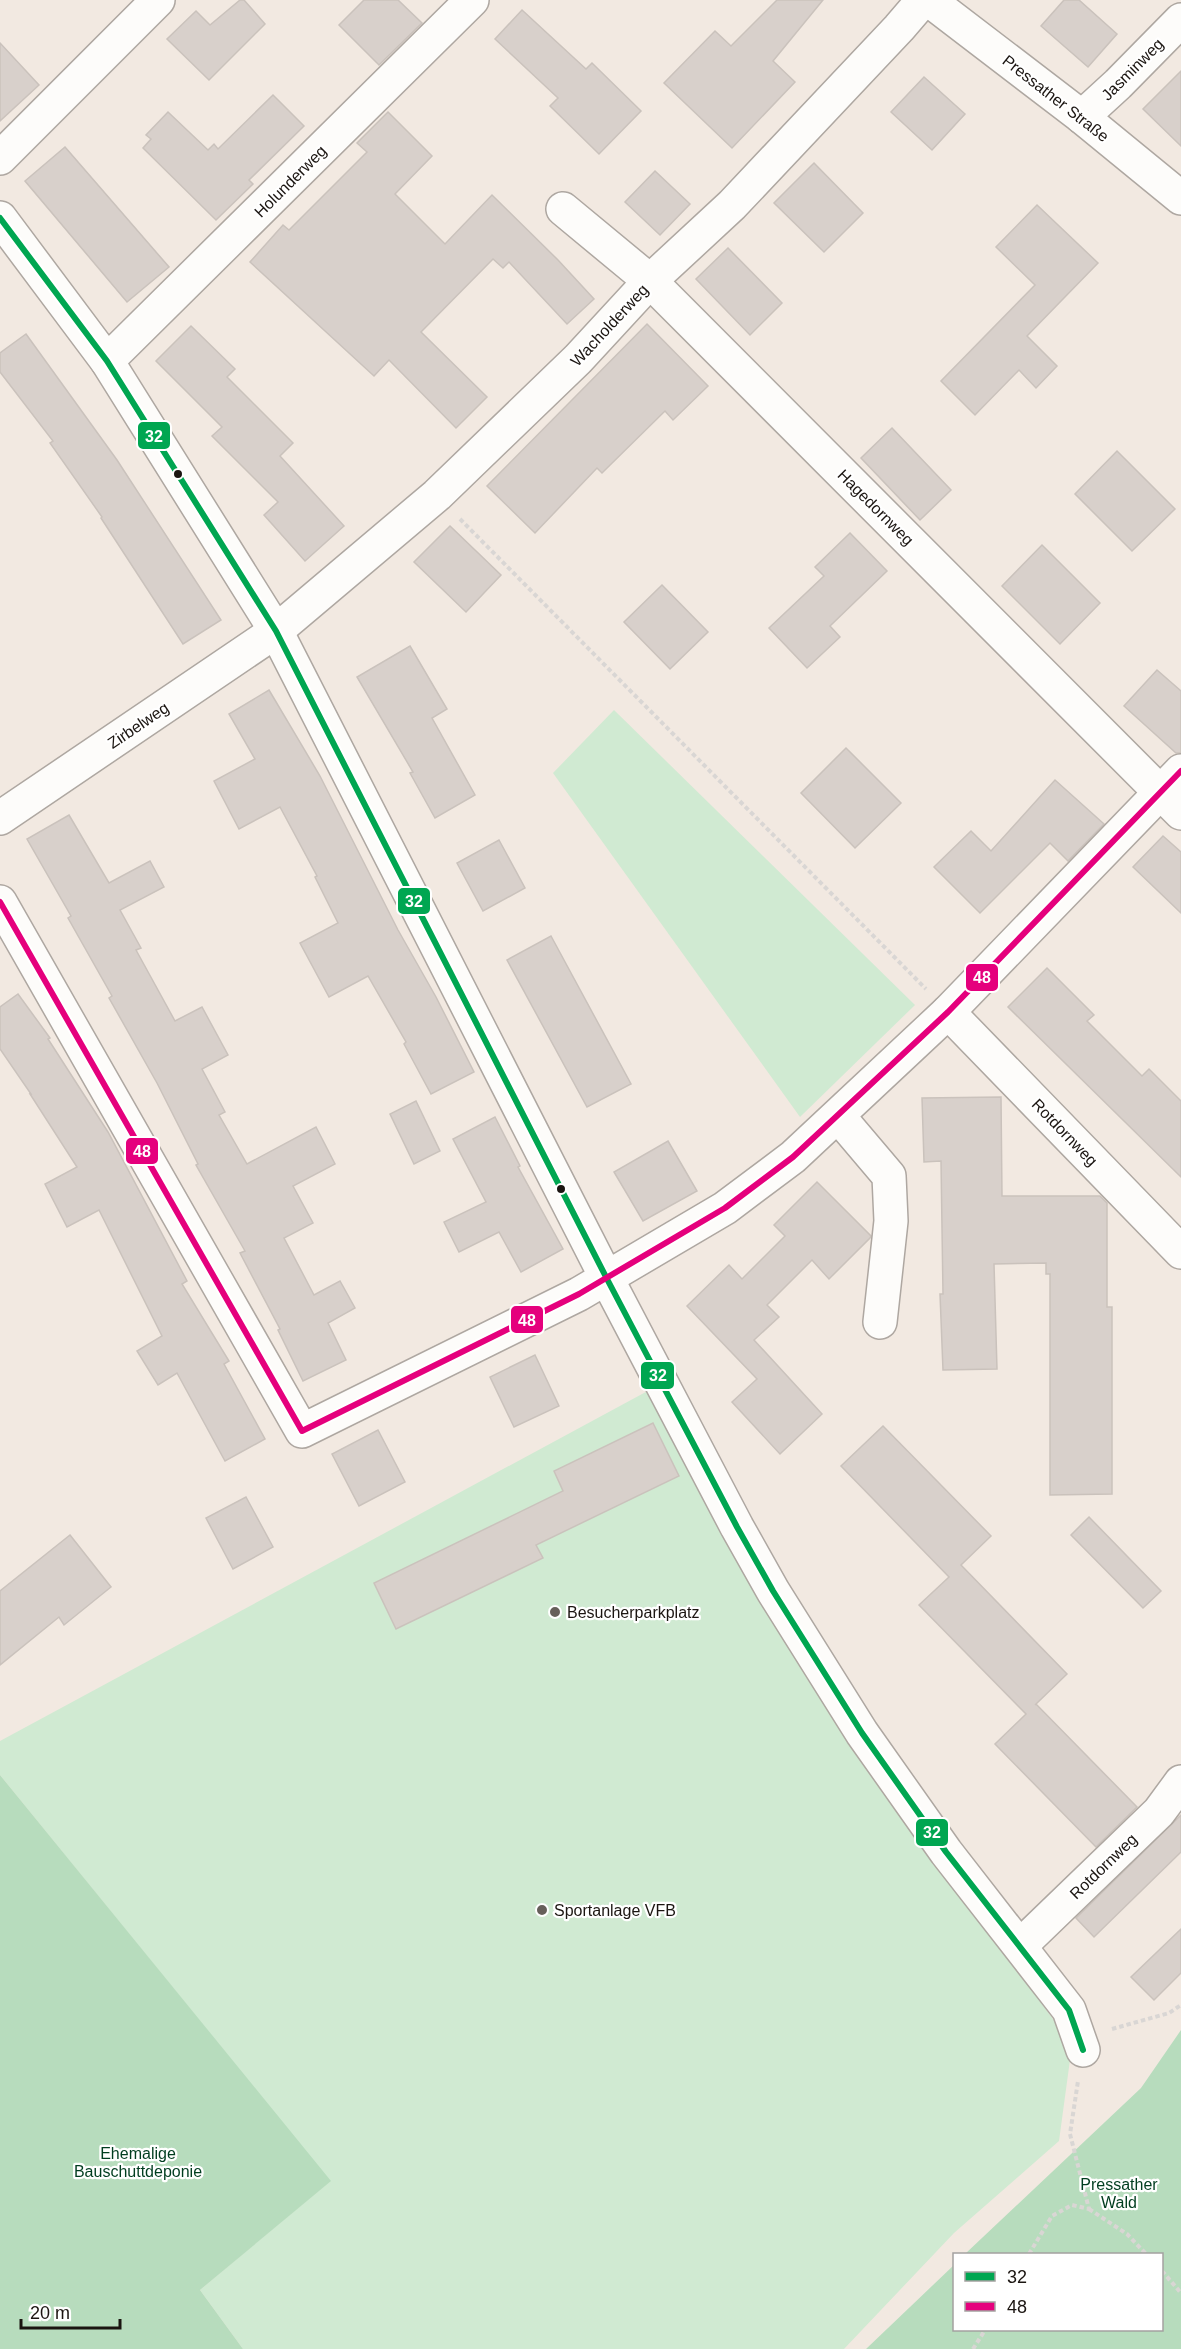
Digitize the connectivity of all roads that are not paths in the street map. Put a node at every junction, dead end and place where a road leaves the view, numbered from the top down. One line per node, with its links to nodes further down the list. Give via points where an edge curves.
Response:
1 (158, 0): 7 (street)
2 (472, 0): 12 (street, Holunderweg)
3 (923, 0): 11 (street, Wacholderweg, via 732,205)
4 (929, 0): 6 (street, Pressather Straße)
5 (1181, 20): 6 (street, Jasminweg)
6 (1082, 117): 8 (street, Pressather Straße)
7 (0, 158)
8 (1181, 198)
9 (563, 209): 11 (street, Hagedornweg)
10 (0, 218): 12 (street)
11 (650, 281): 13 (street, Wacholderweg, via 578,359 437,495); 14 (street, Hagedornweg)
12 (107, 361): 13 (street)
13 (276, 631): 15 (street, Zirbelweg); 20 (street)
14 (1174, 792): 17 (street)
15 (0, 818)
16 (0, 902): 20 (street, via 302,1431)
17 (948, 1012): 18 (street); 19 (street, Rotdornweg)
18 (838, 1117): 20 (street, via 725,1208); 21 (street, via 889,1176 891,1221)
19 (1181, 1252)
20 (606, 1277): 23 (street, via 773,1591 862,1734 946,1852)
21 (880, 1322)
22 (1181, 1782): 23 (street, Rotdornweg, via 1159,1812)
23 (1020, 1946): 24 (street, via 1069,2010)
24 (1083, 2049)

